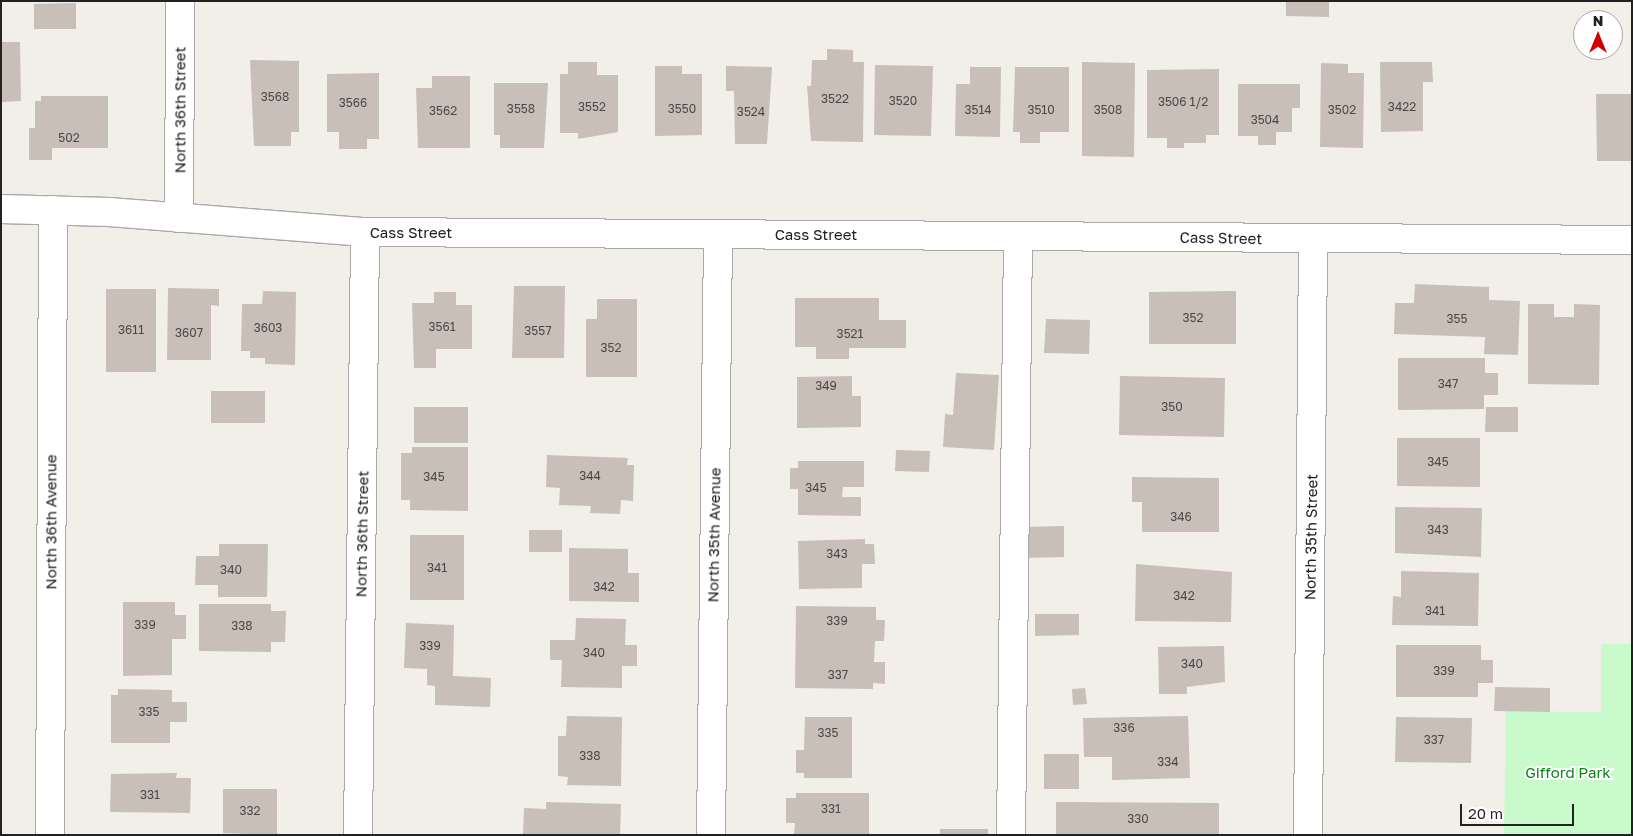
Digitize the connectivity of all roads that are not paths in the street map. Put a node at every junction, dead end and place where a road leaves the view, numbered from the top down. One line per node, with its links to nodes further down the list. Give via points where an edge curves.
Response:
1 (180, 1): 4 (street, North 36th Street)
2 (1, 209): 3 (street, Cass Street)
3 (53, 210): 4 (street, Cass Street); 10 (street, North 36th Avenue)
4 (179, 218): 5 (street, Cass Street)
5 (365, 232): 6 (street, Cass Street); 11 (street, North 36th Street)
6 (718, 234): 7 (street, Cass Street); 12 (street, North 35th Avenue)
7 (1018, 236): 8 (street, Cass Street); 13 (street)
8 (1313, 239): 9 (street, Cass Street); 14 (street, North 35th Street)
9 (1632, 240)
10 (50, 835)
11 (358, 835)
12 (711, 835)
13 (1011, 835)
14 (1308, 835)

